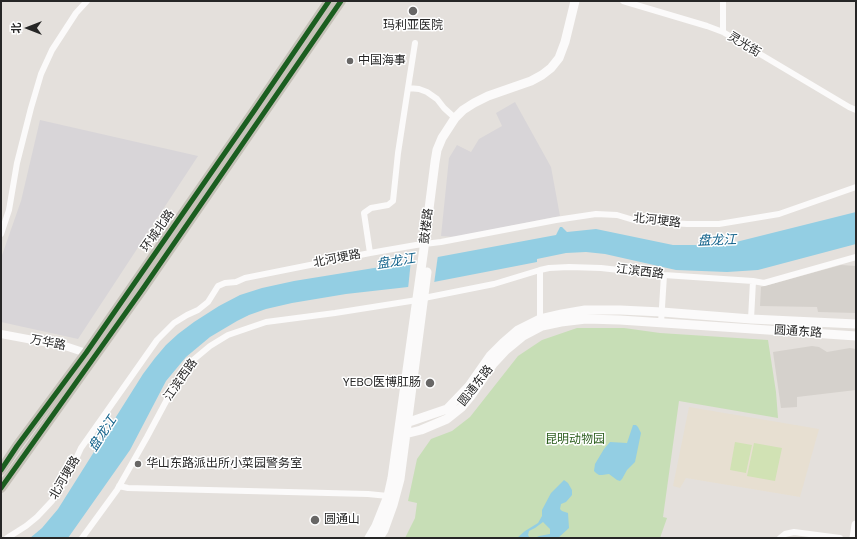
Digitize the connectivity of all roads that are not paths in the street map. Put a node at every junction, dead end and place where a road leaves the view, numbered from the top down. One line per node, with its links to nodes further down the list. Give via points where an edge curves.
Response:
1 (87, 1): 14 (street, via 52,50 41,74)
2 (330, 1): 29 (main road, 环城北路)
3 (341, 1): 29 (main road, 环城北路, via 154,273)
4 (576, 1): 12 (main road, 鼓楼路, via 565,42 559,58 551,68 531,81 474,103)
5 (580, 1): 15 (main road, 鼓楼路, via 570,44 564,60 555,71 544,80 490,101 466,114 446,140)
6 (623, 1): 8 (street, 灵光街)
7 (723, 1): 8 (street)
8 (723, 32): 11 (street, 灵光街)
9 (415, 43): 10 (street)
10 (408, 88): 12 (street, via 427,92); 16 (street, via 393,201 364,213)
11 (856, 110)
12 (455, 118): 15 (main road, 鼓楼路, via 442,138 435,162)
13 (856, 187): 15 (street, 北河埂路, via 779,214 719,224 637,221 596,214 556,220)
14 (1, 234)
15 (427, 248): 16 (street, 北河埂路, via 416,244); 21 (main road, 鼓楼路)
16 (370, 253): 37 (street, 北河埂路, via 245,278 218,286 208,302 174,323 157,340 81,448 68,476 52,501 38,517)
17 (856, 257): 20 (street, 江滨西路, via 764,283)
18 (540, 270): 19 (street, 江滨西路, via 569,267 601,268); 21 (street, 江滨西路, via 494,284); 23 (street)
19 (664, 276): 20 (street, 江滨西路); 22 (street)
20 (753, 281): 24 (street)
21 (420, 299): 30 (main road, 鼓楼路); 31 (main road, 鼓楼路); 33 (street, 江滨西路, via 266,322 228,335 210,346 192,361 170,392)
22 (662, 312): 23 (main road, 圆通东路, via 585,310); 24 (main road, 圆通东路); 25 (street)
23 (540, 319): 30 (main road, 圆通东路, via 518,330 503,343 447,409)
24 (751, 319): 26 (main road, 圆通东路)
25 (661, 323): 28 (main road, 圆通东路); 31 (main road, 圆通东路, via 586,319 542,326 523,336 506,350 462,407 447,419 421,430)
26 (856, 324)
27 (1, 334): 29 (street, 万华路, via 65,346)
28 (856, 336)
29 (89, 355): 32 (main road, 环城北路); 34 (main road, 环城北路)
30 (406, 423): 31 (main road, 圆通东路)
31 (402, 432): 35 (main road, 鼓楼路); 40 (main road, 鼓楼路, via 397,491)
32 (1, 470)
33 (119, 486): 35 (street); 38 (street, 江滨西路)
34 (1, 488)
35 (388, 496): 39 (main road, 鼓楼路)
36 (856, 525): 43 (main road)
37 (7, 538)
38 (82, 538)
39 (369, 538)
40 (379, 538)
41 (780, 538): 42 (street, via 794,532)
42 (840, 538)
43 (854, 538)

